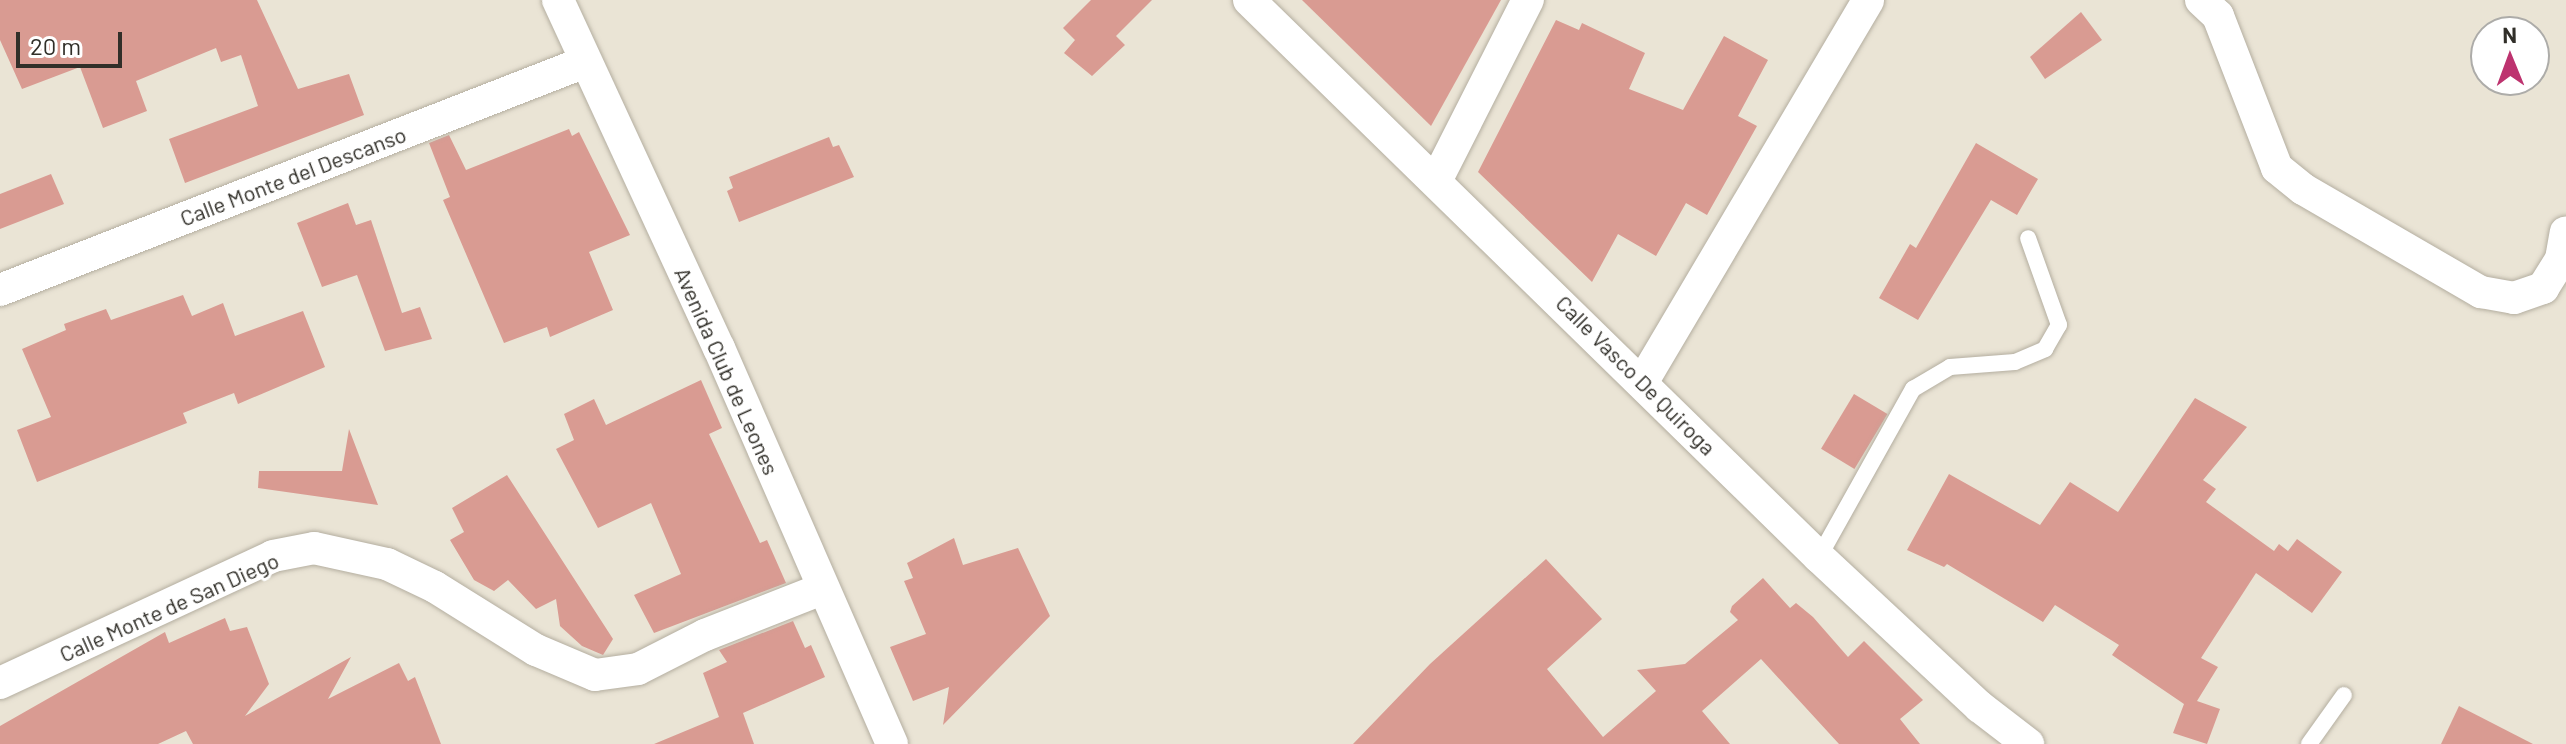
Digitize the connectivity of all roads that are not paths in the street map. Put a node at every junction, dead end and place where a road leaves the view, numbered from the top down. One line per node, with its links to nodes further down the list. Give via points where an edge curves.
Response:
1 (558, 0): 6 (street, Avenida Club de Leones)
2 (1249, 0): 7 (street, Calle Vasco De Quiroga)
3 (1528, 0): 7 (street)
4 (1868, 0): 11 (street)
5 (2201, 0): 8 (street, via 2218,16 2277,168 2303,189 2481,292 2514,298 2543,288 2561,259)
6 (585, 62): 10 (street, Calle Monte del Descanso); 13 (street, Avenida Club de Leones, via 719,348)
7 (1437, 179): 11 (street, Calle Vasco De Quiroga)
8 (2566, 232)
9 (2028, 238): 12 (lane, via 2059,325 2045,349 2015,362 1950,367 1913,389)
10 (0, 290)
11 (1643, 381): 12 (street, Calle Vasco De Quiroga)
12 (1819, 557): 17 (street, Calle Vasco De Quiroga, via 1980,707)
13 (822, 589): 14 (street, Calle Monte de San Diego, via 705,635 638,669 595,675 536,650 435,587 387,564 314,548 273,556); 16 (street, Avenida Club de Leones)
14 (0, 683)
15 (2344, 695): 18 (lane)
16 (892, 744)
17 (2028, 744)
18 (2309, 744)

